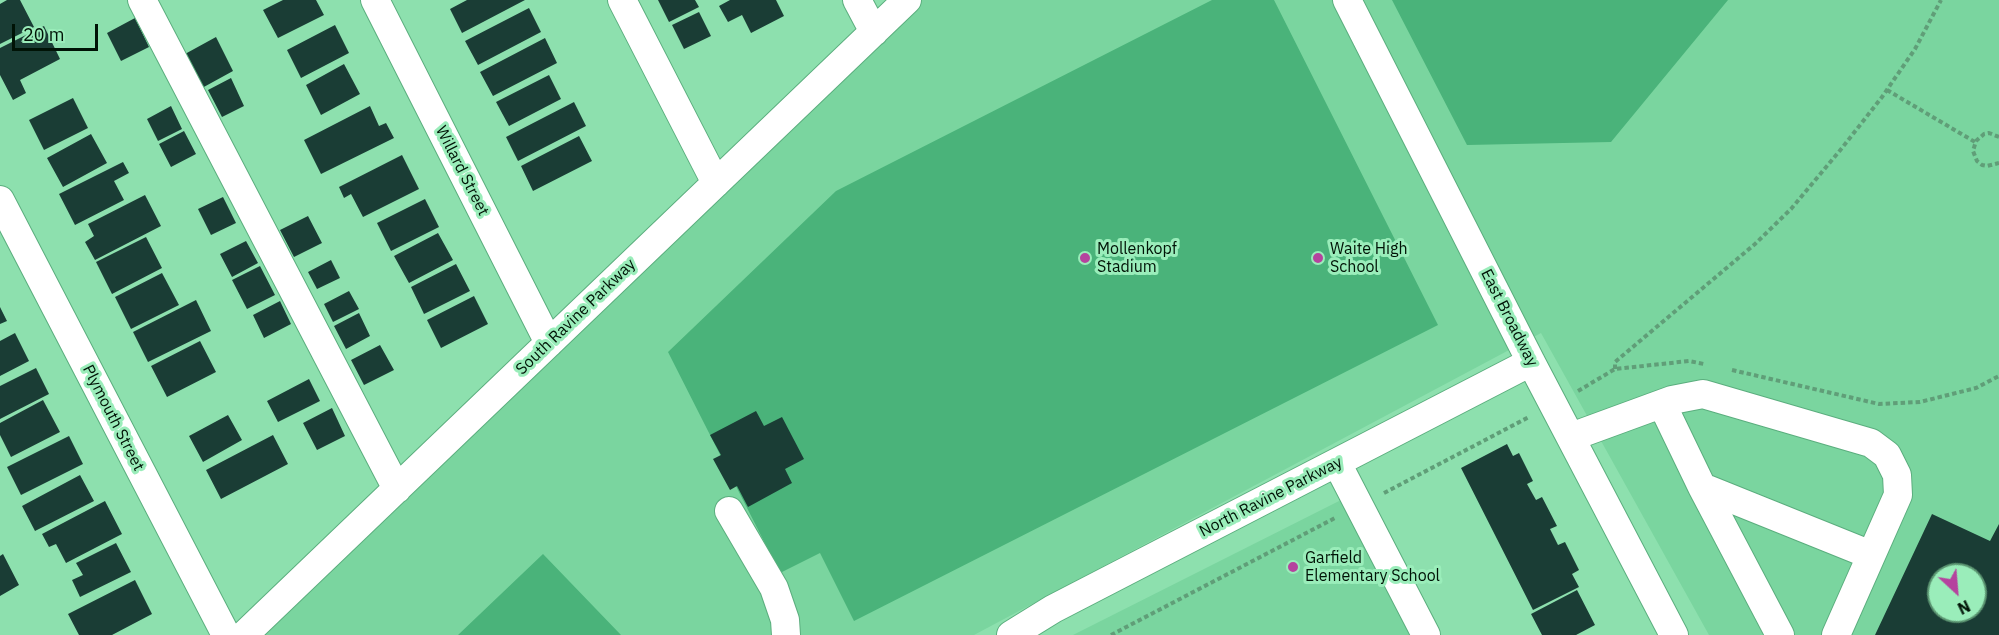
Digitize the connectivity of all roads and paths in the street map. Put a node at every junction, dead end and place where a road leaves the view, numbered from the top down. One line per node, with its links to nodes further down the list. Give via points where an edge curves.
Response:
1 (142, 0): 22 (street)
2 (375, 0): 15 (street, Willard Street)
3 (622, 0): 13 (street)
4 (857, 0): 8 (street)
5 (907, 0): 8 (street, South Ravine Parkway)
6 (1347, 0): 16 (street, East Broadway)
7 (1941, 0): 9 (path, via 1916,49)
8 (874, 32): 13 (street, South Ravine Parkway)
9 (1887, 90): 11 (path); 17 (path, via 1791,209 1615,362)
10 (1999, 137): 11 (path, via 1984,134)
11 (1975, 142): 12 (path, via 1977,161 1987,166)
12 (1999, 163)
13 (716, 183): 15 (street, South Ravine Parkway)
14 (0, 200): 25 (street, Plymouth Street)
15 (549, 342): 22 (street, South Ravine Parkway)
16 (1531, 362): 19 (street, East Broadway); 20 (street, North Ravine Parkway)
17 (1615, 369)
18 (1662, 404): 19 (street); 21 (street); 24 (street, via 1703,394 1871,443 1887,455 1897,475 1898,495)
19 (1571, 437): 30 (street, East Broadway)
20 (1338, 463): 28 (street, North Ravine Parkway, via 1053,609); 29 (street)
21 (1702, 487): 24 (street); 31 (street)
22 (397, 489): 26 (street, South Ravine Parkway)
23 (729, 511): 27 (street, via 774,588)
24 (1871, 555): 32 (street)
25 (226, 635)
26 (244, 635)
27 (786, 635)
28 (1011, 635)
29 (1426, 635)
30 (1674, 635)
31 (1780, 635)
32 (1836, 635)

